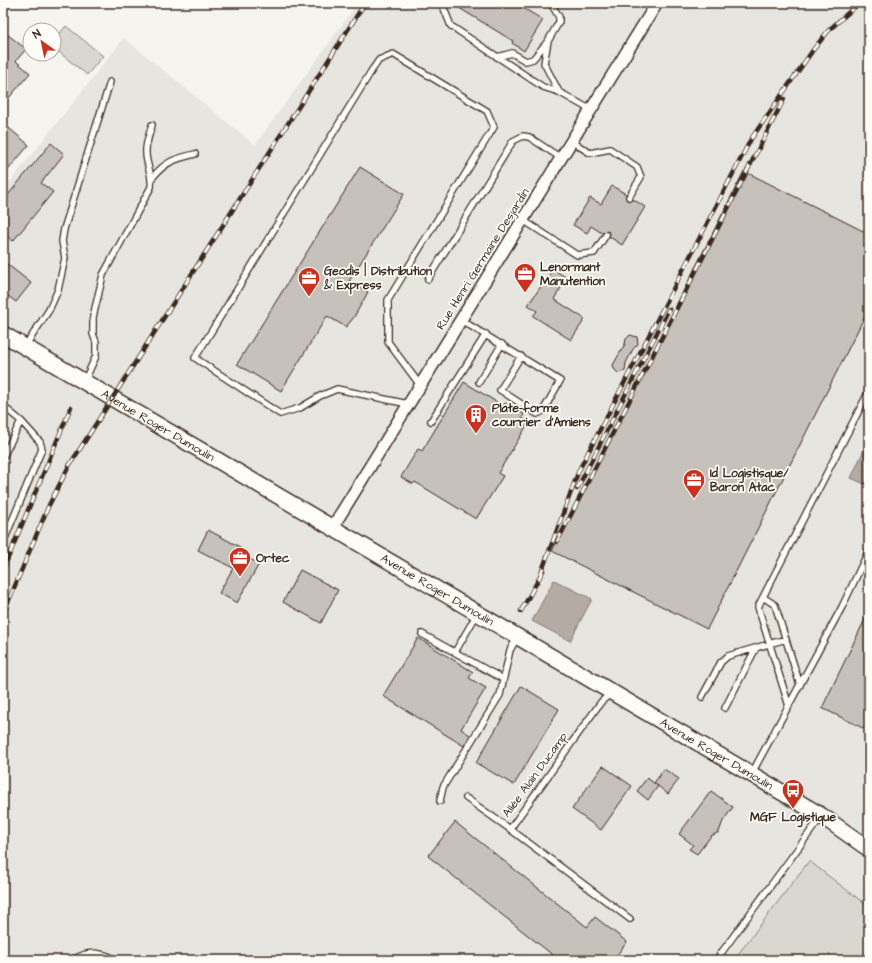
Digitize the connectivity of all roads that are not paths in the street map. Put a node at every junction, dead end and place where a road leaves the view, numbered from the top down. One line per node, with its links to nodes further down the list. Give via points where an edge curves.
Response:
1 (445, 3): 5 (lane, via 443,6 451,26)
2 (549, 3): 4 (lane, via 559,17 559,22)
3 (657, 3): 8 (street, Rue Henri Germaine Desjardin)
4 (548, 41): 5 (lane, via 533,59 526,61 512,53); 7 (lane, via 544,63)
5 (498, 57): 7 (lane, via 543,87)
6 (110, 82): 22 (lane, via 64,229 62,241 65,258 58,290 49,310)
7 (559, 92): 8 (lane)
8 (591, 110): 10 (street, Rue Henri Germaine Desjardin)
9 (152, 125): 13 (lane, via 145,151)
10 (571, 141): 12 (street, Rue Henri Germaine Desjardin); 14 (lane, via 590,153 610,149 638,167 641,177)
11 (195, 154): 13 (lane, via 170,161)
12 (561, 158): 15 (street, Rue Henri Germaine Desjardin); 17 (lane, via 529,137 523,136 513,141)
13 (153, 177): 24 (lane, via 151,187 103,275 93,317 96,356)
14 (629, 197)
15 (523, 220): 16 (lane, via 577,255 594,253); 18 (street, Rue Henri Germaine Desjardin)
16 (606, 235)
17 (428, 279)
18 (461, 320): 20 (lane); 26 (street, Rue Henri Germaine Desjardin)
19 (3, 334): 22 (main road, Avenue Roger Dumoulin)
20 (486, 334): 21 (lane); 31 (lane)
21 (502, 344): 23 (lane); 25 (lane)
22 (24, 347): 24 (main road, Avenue Roger Dumoulin)
23 (520, 356): 23 (lane, via 560,381 543,411 537,414 500,390)
24 (84, 382): 33 (main road, Avenue Roger Dumoulin)
25 (480, 382)
26 (420, 385): 28 (street, Rue Henri Germaine Desjardin); 28 (lane, via 388,342 388,300 494,127 487,111 393,54 379,60 372,70 195,358 280,414 300,408 337,389)
27 (869, 391): 36 (lane)
28 (408, 404): 33 (street, Rue Henri Germaine Desjardin)
29 (3, 406): 30 (lane)
30 (21, 421): 32 (lane); 34 (lane, via 40,442 42,449)
31 (430, 422)
32 (3, 457)
33 (332, 528): 37 (main road, Avenue Roger Dumoulin)
34 (3, 543)
35 (869, 550): 45 (lane)
36 (763, 597): 40 (lane, via 775,605); 41 (lane, via 758,607)
37 (477, 614): 39 (main road, Avenue Roger Dumoulin); 43 (lane)
38 (422, 634): 43 (lane)
39 (518, 638): 44 (lane, via 510,650); 46 (main road, Avenue Roger Dumoulin)
40 (786, 640): 41 (lane); 45 (lane)
41 (770, 644): 42 (lane); 48 (lane)
42 (756, 648): 47 (lane, via 728,656 721,662); 49 (lane)
43 (455, 652): 44 (lane)
44 (503, 678): 52 (lane, via 500,694 443,787)
45 (800, 685): 48 (lane)
46 (612, 692): 50 (main road, Avenue Roger Dumoulin); 54 (lane, Allée Alain Ducamp, via 601,702)
47 (702, 697)
48 (789, 706): 50 (lane)
49 (725, 708)
50 (751, 774): 53 (main road, Avenue Roger Dumoulin)
51 (466, 798): 54 (lane, Allée Alain Ducamp)
52 (440, 800)
53 (822, 816): 55 (main road, Avenue Roger Dumoulin); 59 (lane)
54 (510, 829): 56 (lane)
55 (869, 849)
56 (630, 920)
57 (73, 960): 58 (lane, via 97,952)
58 (118, 960)
59 (716, 960)

